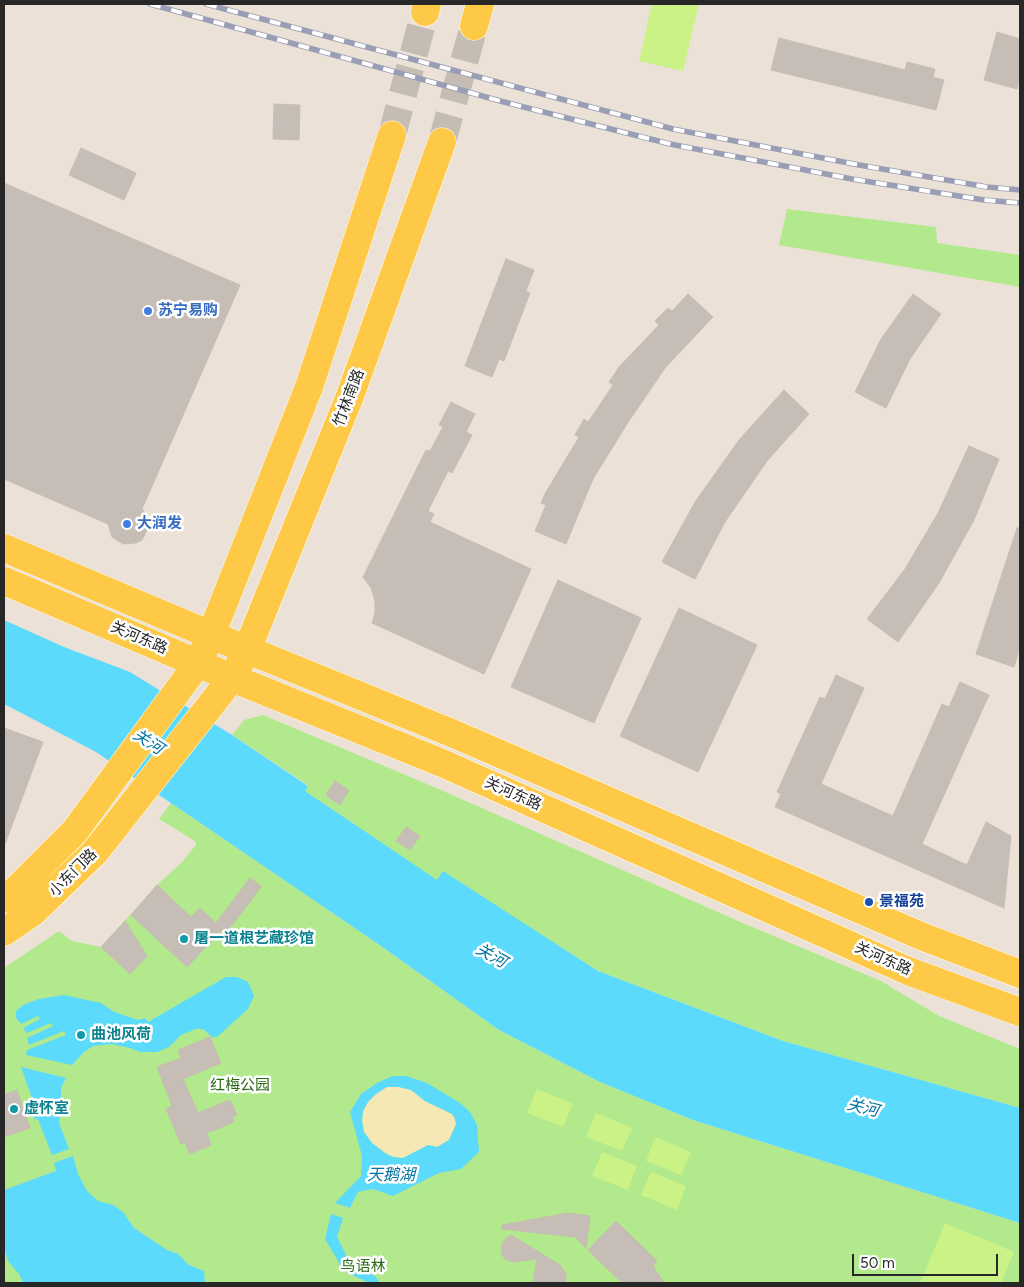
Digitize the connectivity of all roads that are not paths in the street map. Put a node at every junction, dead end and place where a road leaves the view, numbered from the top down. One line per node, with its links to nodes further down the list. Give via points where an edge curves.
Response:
1 (392, 135): 5 (main road, via 309,387)
2 (442, 142): 6 (main road, 竹林南路, via 350,396)
3 (4, 548): 5 (main road, 关河东路)
4 (4, 581): 7 (main road, 关河东路)
5 (211, 635): 6 (main road, 关河东路); 7 (main road)
6 (247, 650): 8 (main road); 11 (main road, 关河东路, via 463,738 921,936)
7 (198, 663): 8 (main road, 关河东路); 9 (main road, 小东门路, via 75,831)
8 (232, 678): 10 (main road, 小东门路, via 95,852 33,912); 12 (main road, 关河东路, via 442,763 908,971)
9 (4, 899)
10 (4, 932)
11 (1020, 974)
12 (1020, 1012)

